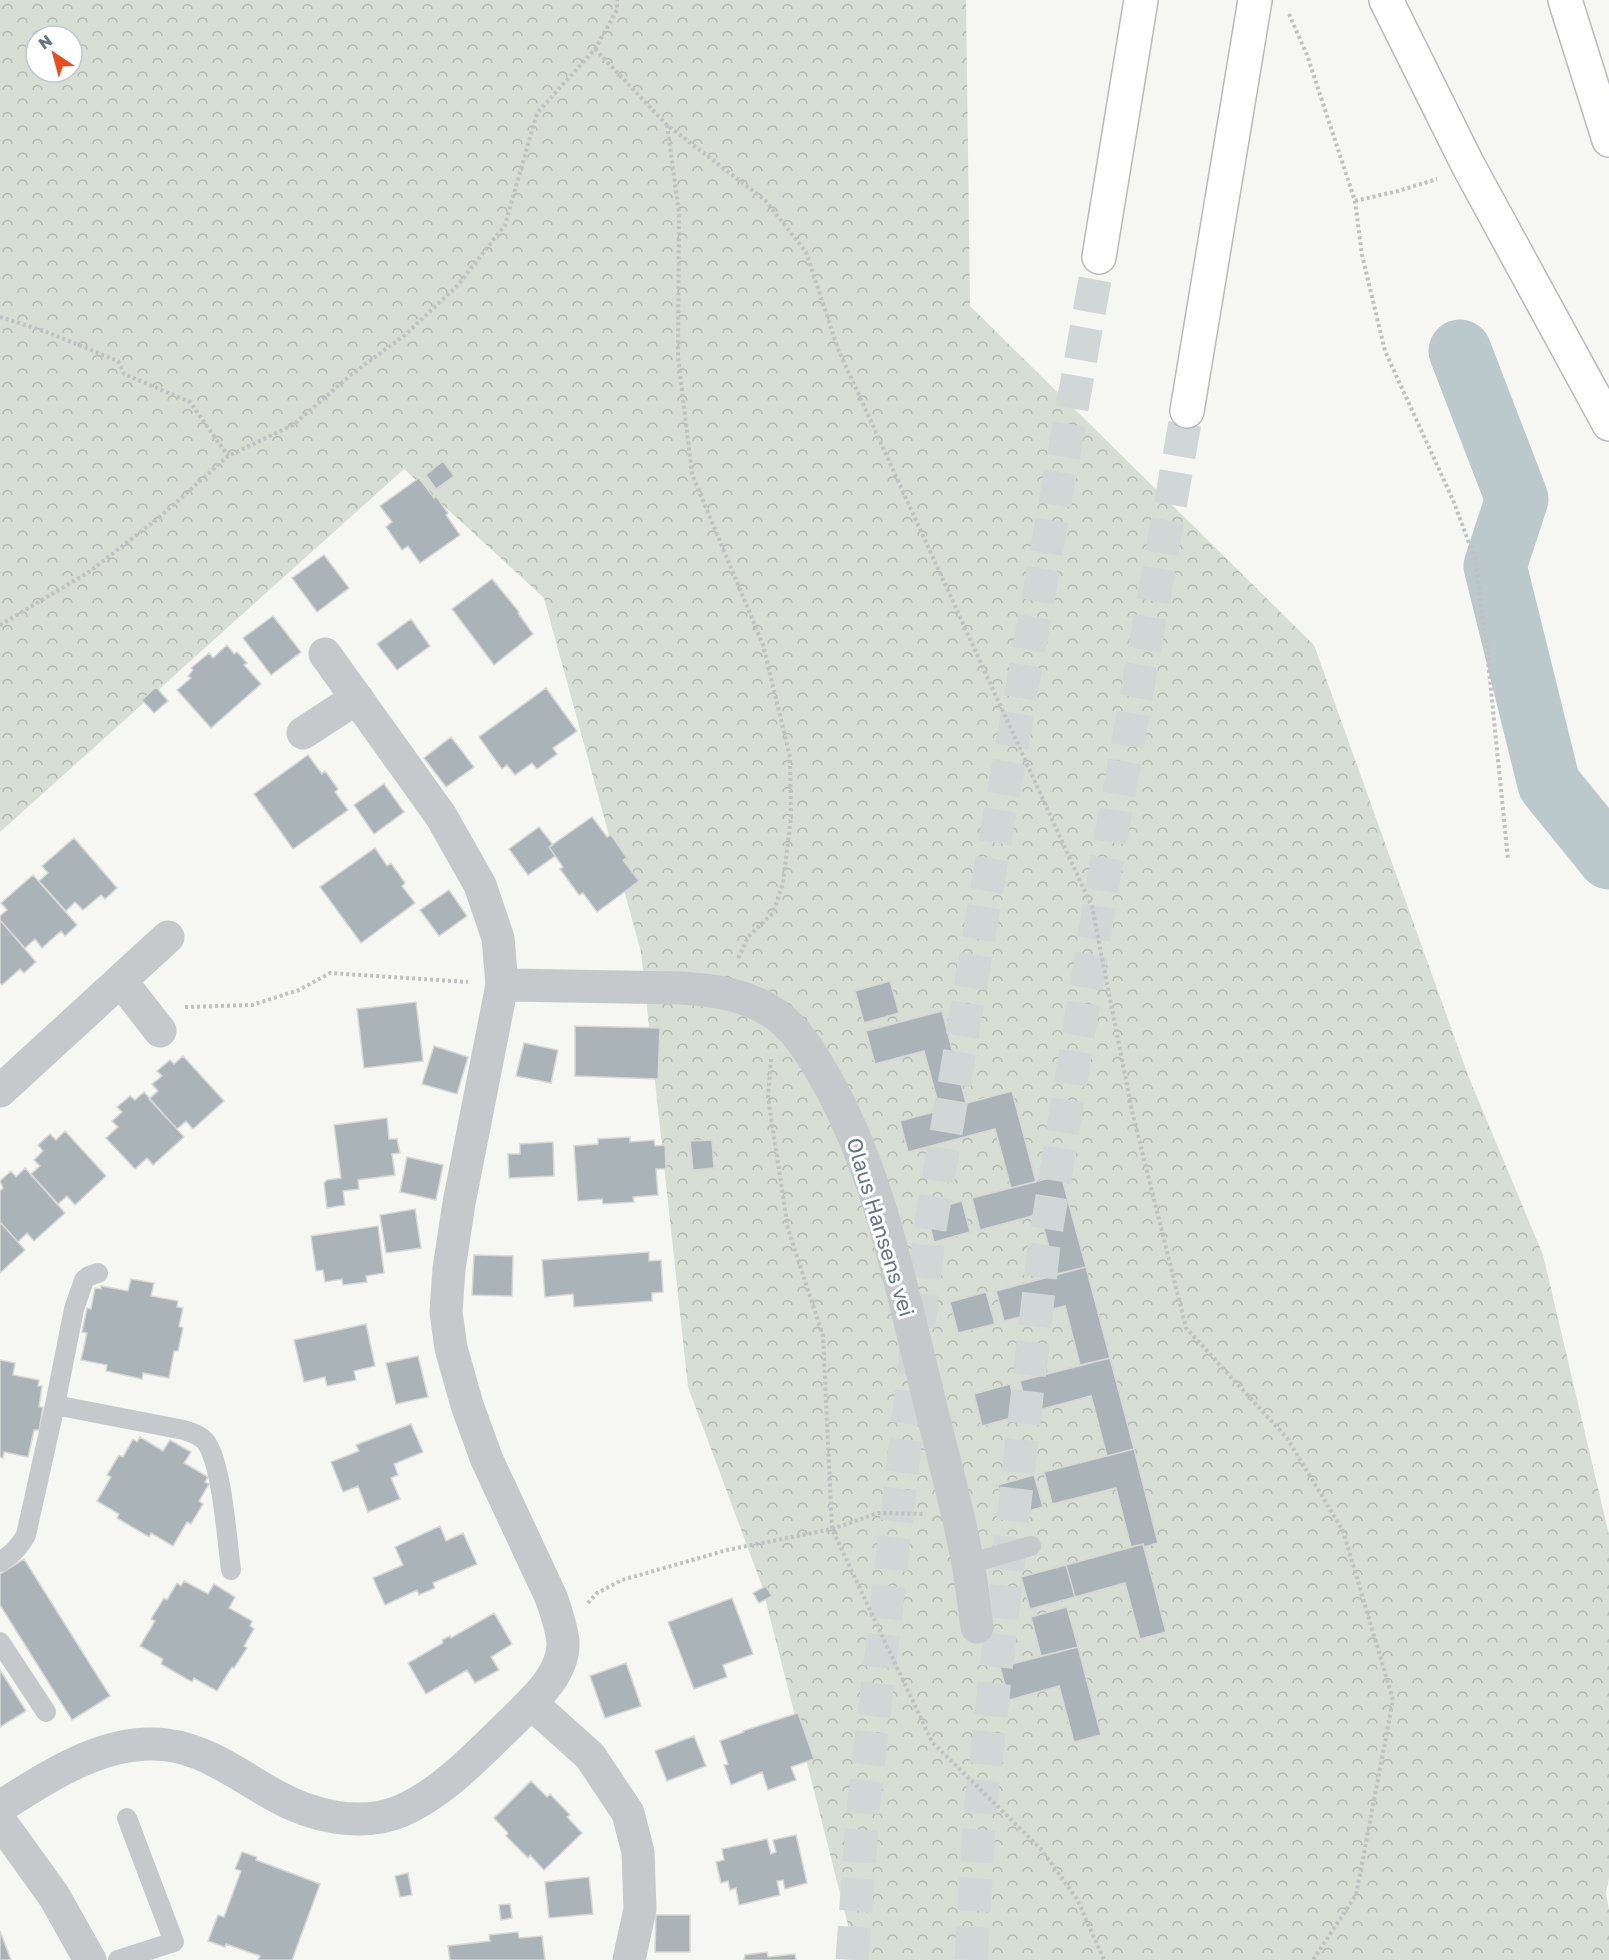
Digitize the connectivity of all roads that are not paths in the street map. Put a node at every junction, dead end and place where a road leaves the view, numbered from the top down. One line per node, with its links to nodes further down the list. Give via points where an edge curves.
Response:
1 (1141, 0): 6 (highway)
2 (1255, 0): 7 (highway)
3 (1386, 0): 8 (highway, via 1468,165)
4 (1565, 0): 5 (highway)
5 (1609, 140)
6 (1099, 257)
7 (1187, 411)
8 (1609, 424)
9 (325, 654): 10 (street)
10 (357, 698): 11 (street); 14 (street, via 441,816 480,885 498,938)
11 (303, 733)
12 (168, 937): 13 (street)
13 (121, 981): 15 (street); 16 (street)
14 (502, 985): 21 (street, Olaus Hansens vei, via 681,988 730,994 756,1003 796,1033 838,1100 870,1177 900,1280); 25 (street, via 459,1203 446,1312 451,1348 467,1405 487,1460 551,1597 561,1633 560,1662)
15 (153, 1022)
16 (0, 1091)
17 (98, 1273): 18 (lane, via 89,1276 81,1287)
18 (55, 1405): 20 (lane, via 26,1535 20,1547); 22 (lane, via 184,1430 205,1440 217,1471)
19 (1031, 1546): 21 (lane)
20 (0, 1562)
21 (968, 1564): 23 (street, Olaus Hansens vei)
22 (231, 1570)
23 (977, 1627)
24 (0, 1642): 26 (lane)
25 (531, 1702): 27 (street, via 436,1790 400,1811 372,1818 310,1813 200,1754 168,1745 132,1745 94,1755 49,1776); 32 (street, via 590,1756 628,1812 638,1852 640,1909)
26 (46, 1712)
27 (0, 1807)
28 (127, 1818): 31 (lane, via 174,1942)
29 (0, 1821): 30 (street, via 54,1896)
30 (90, 1960)
31 (118, 1960)
32 (629, 1960)

